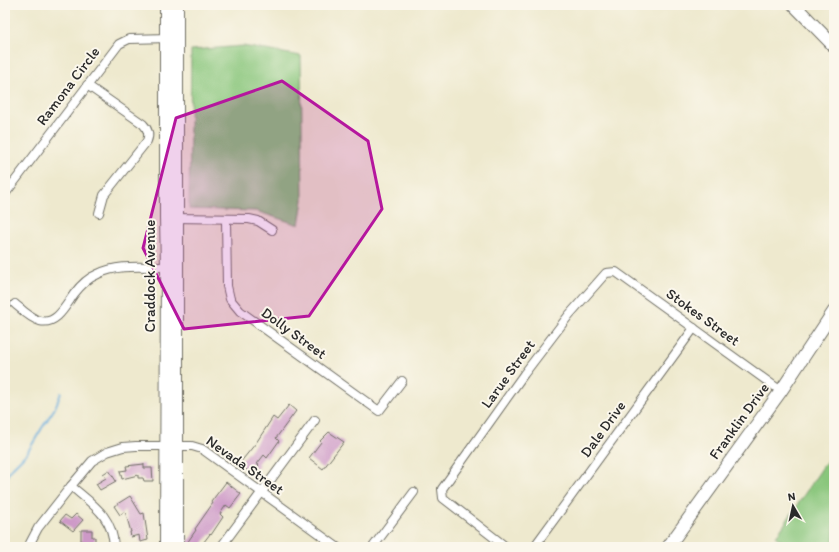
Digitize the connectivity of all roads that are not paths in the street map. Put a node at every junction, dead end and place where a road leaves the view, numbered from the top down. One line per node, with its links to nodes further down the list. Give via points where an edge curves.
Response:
1 (166, 5): 4 (street, Craddock Avenue)
2 (177, 5): 4 (street, Craddock Avenue)
3 (794, 5): 5 (street)
4 (172, 38): 6 (street, Ramona Circle, via 123,40); 9 (street, Craddock Avenue)
5 (834, 46)
6 (87, 84): 7 (street, Ramona Circle); 8 (street, via 143,124 149,136 104,195)
7 (5, 194)
8 (99, 213)
9 (171, 218): 10 (street); 12 (street, Craddock Avenue)
10 (226, 219): 11 (street, via 253,219); 17 (street, Dolly Street, via 227,286 230,299 240,311 379,411)
11 (272, 230)
12 (172, 267): 14 (street, via 127,267 96,274 53,320 40,321); 20 (street, Craddock Avenue)
13 (606, 273): 16 (street, Stokes Street, via 616,272); 31 (street, Larue Street, via 569,315 442,490 443,498)
14 (15, 304)
15 (834, 311): 18 (street, Franklin Drive)
16 (694, 328): 18 (street, Stokes Street); 32 (street, Dale Drive)
17 (402, 380)
18 (781, 391): 33 (street, Franklin Drive)
19 (314, 420): 23 (street)
20 (172, 446): 21 (street, Nevada Street, via 123,447 107,452 92,461); 23 (street, Nevada Street, via 198,447); 26 (street, Craddock Avenue); 27 (street, Craddock Avenue)
21 (71, 486): 24 (street, Nevada Street, via 38,528); 25 (street, via 104,515 110,524)
22 (414, 492): 30 (street)
23 (261, 493): 28 (street); 29 (street, Nevada Street)
24 (28, 547)
25 (114, 547)
26 (166, 547)
27 (177, 547)
28 (222, 547)
29 (337, 547)
30 (373, 547)
31 (506, 547)
32 (534, 547)
33 (668, 547)

